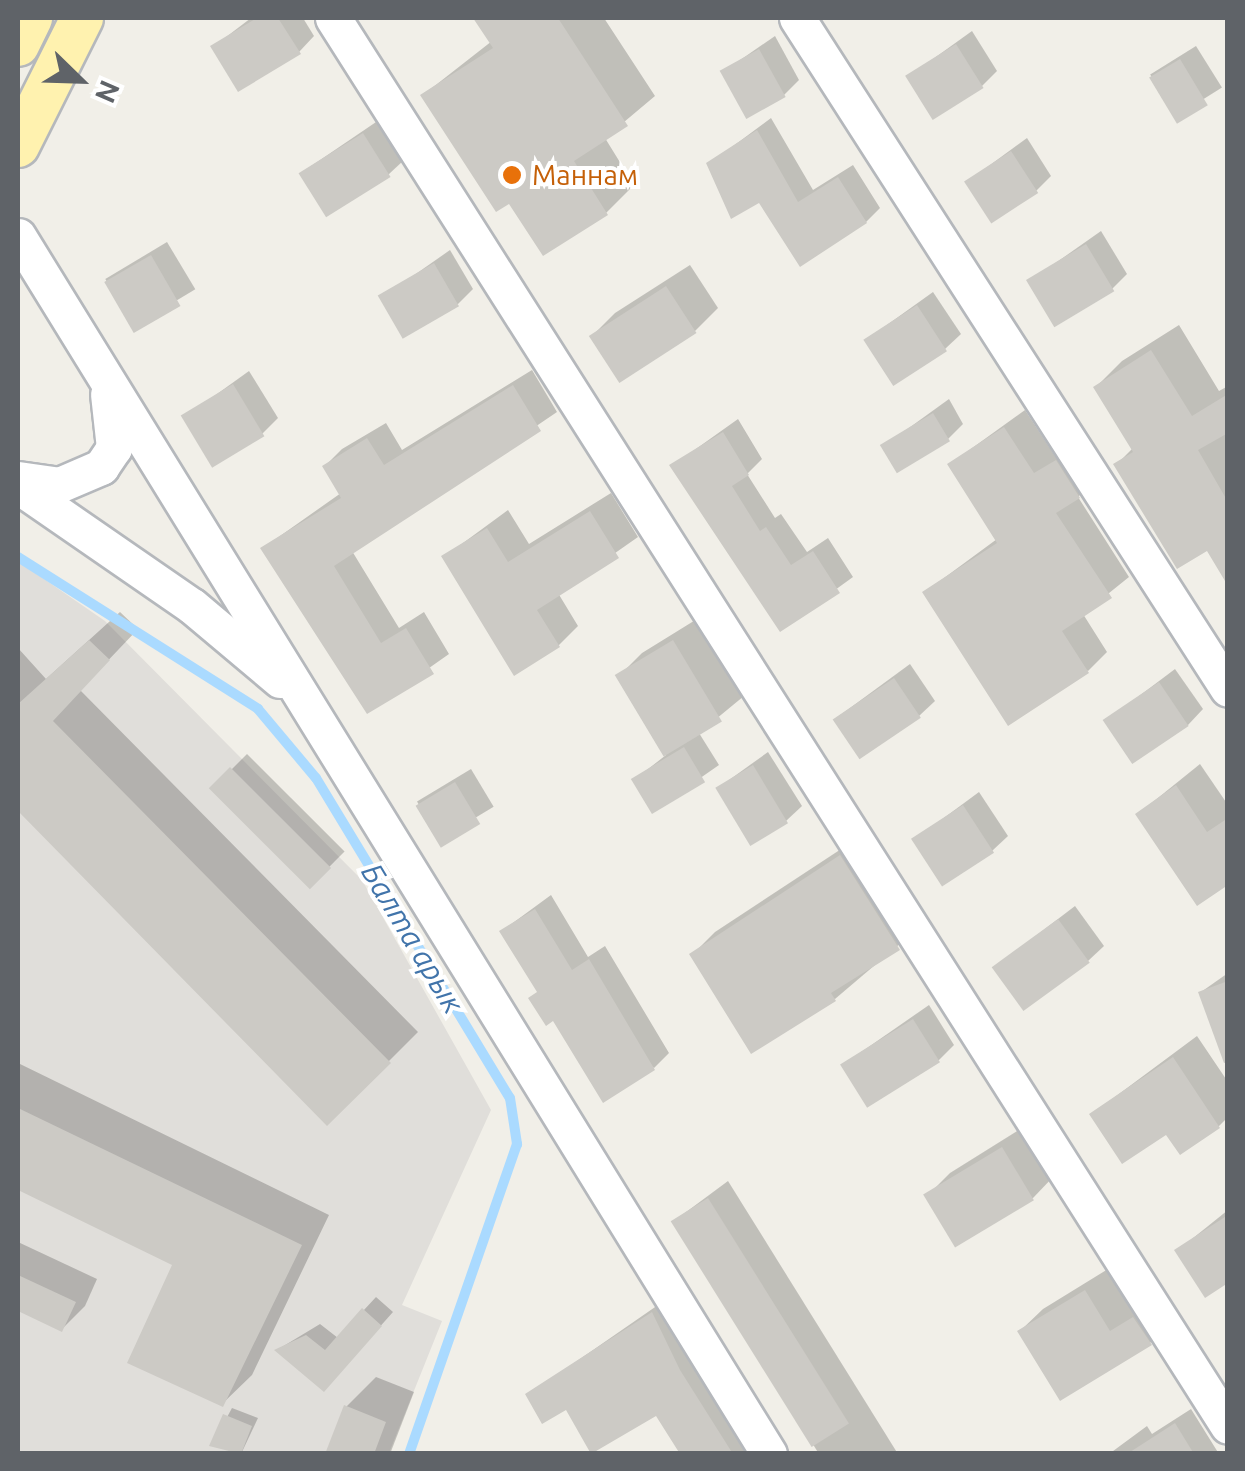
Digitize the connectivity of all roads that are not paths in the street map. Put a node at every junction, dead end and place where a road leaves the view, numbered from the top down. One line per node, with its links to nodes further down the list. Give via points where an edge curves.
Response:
1 (31, 18): 5 (main road)
2 (82, 18): 6 (main road)
3 (333, 18): 12 (street)
4 (797, 18): 10 (street)
5 (18, 45)
6 (18, 146)
7 (18, 236): 8 (street)
8 (104, 379): 9 (street, via 116,429 114,448 101,467 59,485); 11 (street)
9 (18, 482): 11 (street, via 192,606)
10 (1228, 689)
11 (303, 700): 13 (street)
12 (1228, 1426)
13 (769, 1454)

